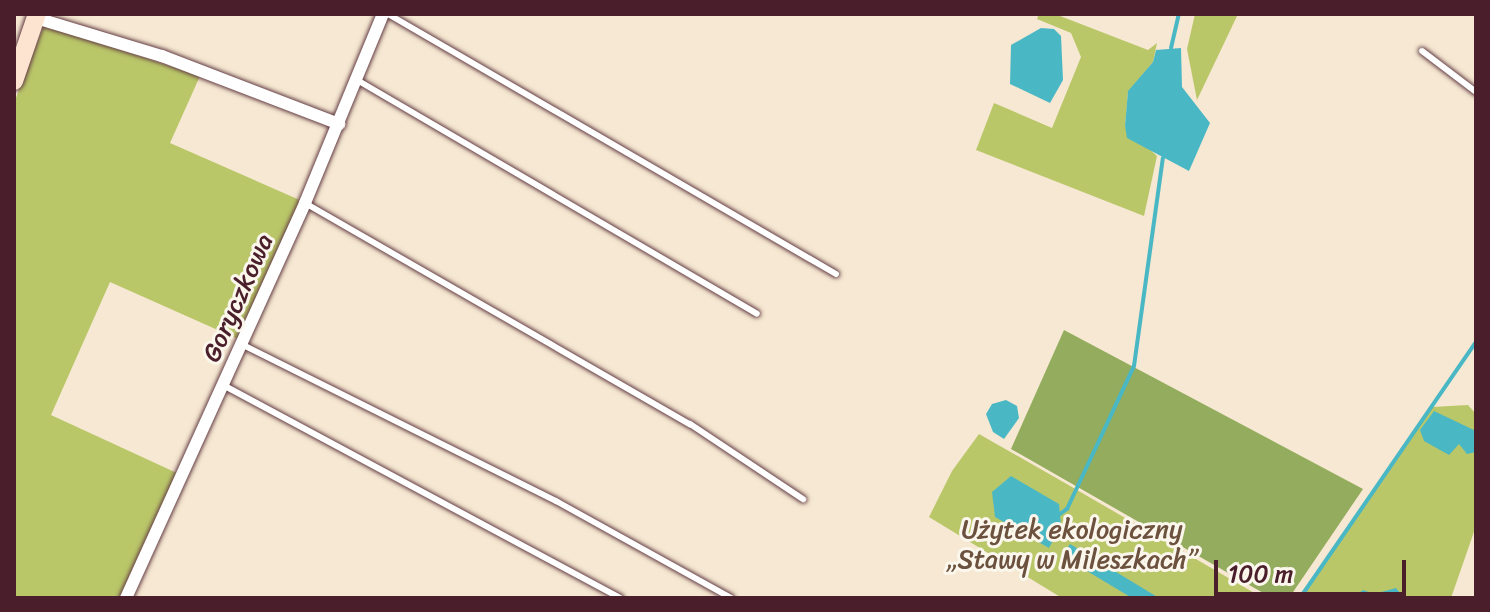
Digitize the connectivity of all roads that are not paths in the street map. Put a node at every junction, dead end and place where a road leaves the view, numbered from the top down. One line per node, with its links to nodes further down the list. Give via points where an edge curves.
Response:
1 (386, 14): 4 (street, Goryczkowa); 9 (lane)
2 (37, 16): 5 (street); 7 (street, via 162,56)
3 (1422, 51): 6 (lane)
4 (357, 80): 7 (street, Goryczkowa); 10 (lane)
5 (14, 81)
6 (1476, 92)
7 (339, 124): 8 (street, Goryczkowa)
8 (305, 203): 11 (street, Goryczkowa); 13 (lane, via 690,424)
9 (836, 274)
10 (757, 314)
11 (241, 344): 12 (street, Goryczkowa); 16 (lane, via 556,501)
12 (223, 385): 14 (street, Goryczkowa); 15 (lane)
13 (803, 499)
14 (126, 598)
15 (620, 598)
16 (731, 598)

